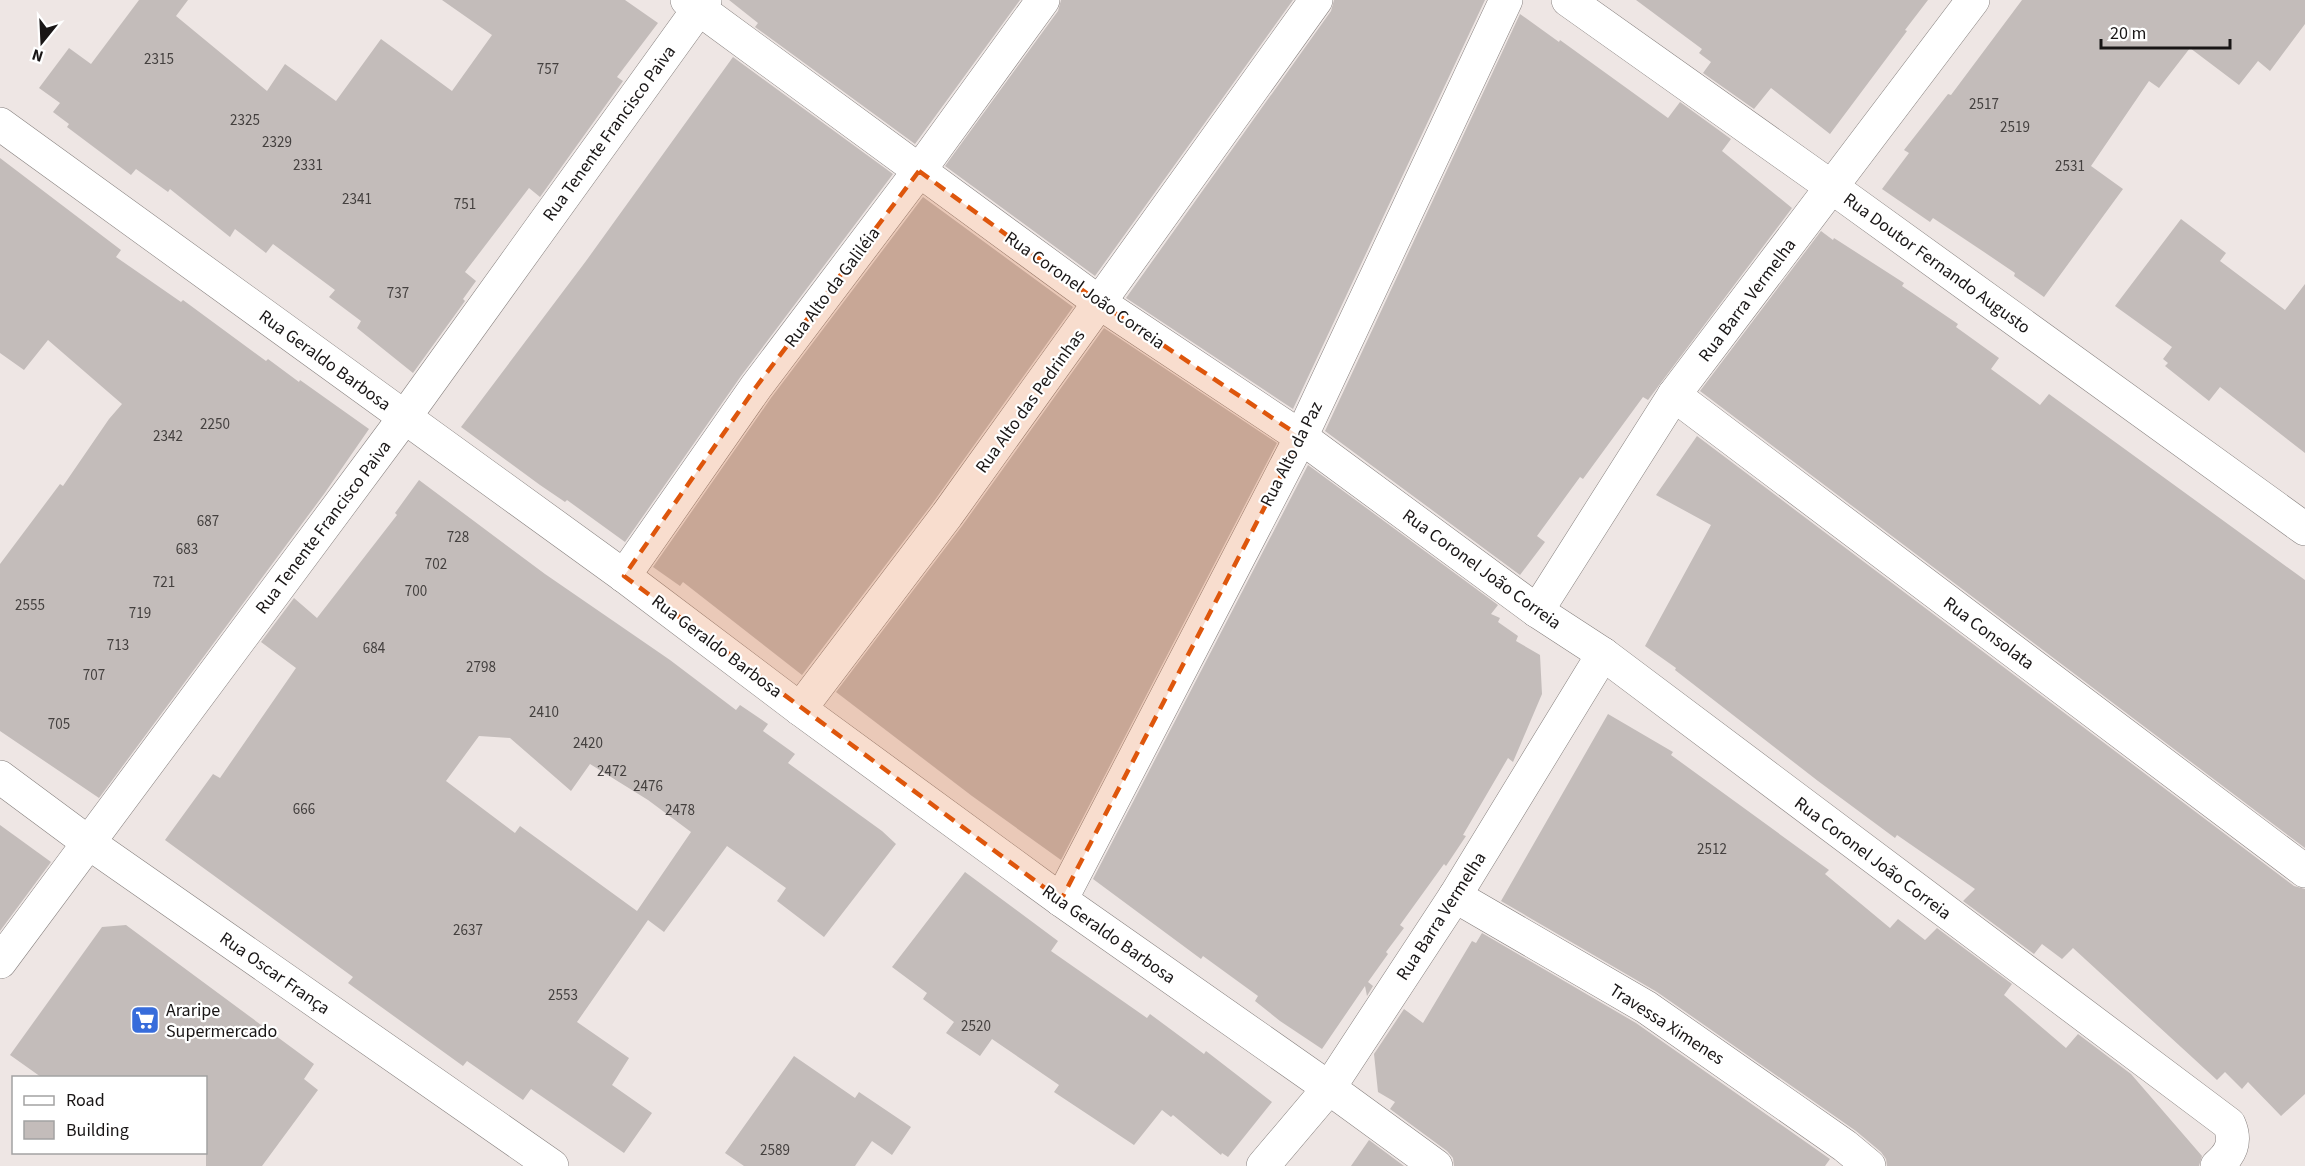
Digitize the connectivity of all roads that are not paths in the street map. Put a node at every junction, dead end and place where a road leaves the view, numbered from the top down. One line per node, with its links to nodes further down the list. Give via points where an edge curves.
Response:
1 (1043, 0): 8 (street, Rua Alto da Galiléia)
2 (1316, 0): 10 (street, Rua Alto das Pedrinhas)
3 (1506, 0): 13 (street, Rua Alto da Paz)
4 (1568, 0): 9 (street, Rua Doutor Fernando Augusto)
5 (1973, 0): 9 (street, Rua Barra Vermelha)
6 (697, 3): 8 (street, Rua Coronel João Correia); 12 (street, Rua Tenente Francisco Paiva)
7 (0, 124): 12 (street, Rua Geraldo Barbosa)
8 (918, 171): 10 (street, Rua Coronel João Correia); 15 (street, Rua Alto da Galiléia, via 756,387)
9 (1833, 188): 11 (street, Rua Barra Vermelha); 14 (street, Rua Doutor Fernando Augusto)
10 (1100, 303): 13 (street, Rua Coronel João Correia); 18 (street, Rua Alto das Pedrinhas)
11 (1674, 395): 16 (street, Rua Barra Vermelha); 21 (street, Rua Consolata)
12 (404, 418): 15 (street, Rua Geraldo Barbosa); 20 (street, Rua Tenente Francisco Paiva)
13 (1301, 437): 16 (street, Rua Coronel João Correia); 23 (street, Rua Alto da Paz)
14 (2305, 529)
15 (624, 576): 18 (street, Rua Geraldo Barbosa)
16 (1537, 611): 17 (street, Rua Coronel João Correia)
17 (1603, 654): 22 (street, Rua Barra Vermelha); 30 (street, Rua Coronel João Correia, via 2229,1124 2232,1146)
18 (800, 709): 23 (street, Rua Geraldo Barbosa)
19 (0, 777): 20 (street, Rua Oscar França)
20 (89, 843): 24 (street, Rua Tenente Francisco Paiva); 26 (street, Rua Oscar França)
21 (2305, 871)
22 (1455, 896): 25 (street, Rua Barra Vermelha); 29 (street, Travessa Ximenes, via 1646,1007)
23 (1061, 900): 25 (street, Rua Geraldo Barbosa)
24 (0, 962)
25 (1329, 1088): 27 (street, Rua Barra Vermelha); 28 (street, Rua Geraldo Barbosa)
26 (552, 1166)
27 (1263, 1166)
28 (1436, 1166)
29 (1869, 1166)
30 (2217, 1166)

